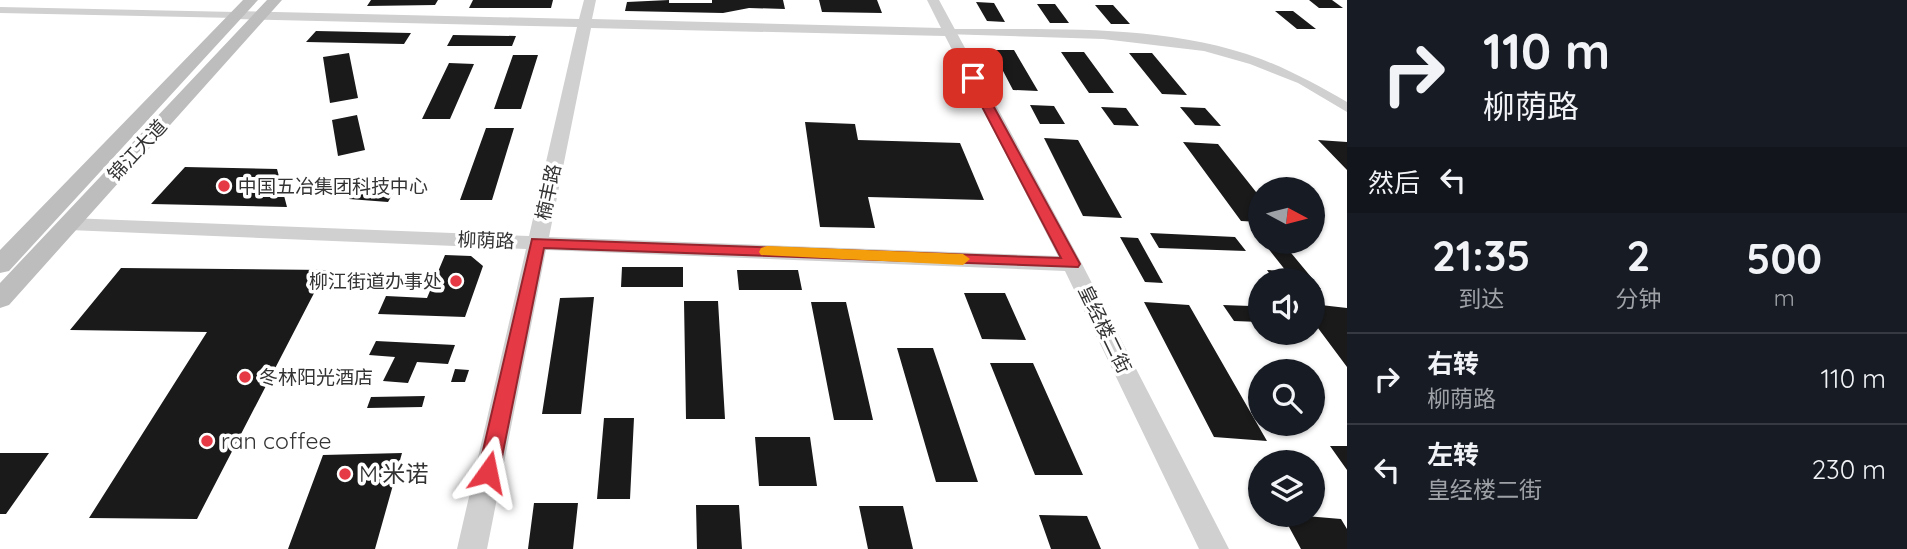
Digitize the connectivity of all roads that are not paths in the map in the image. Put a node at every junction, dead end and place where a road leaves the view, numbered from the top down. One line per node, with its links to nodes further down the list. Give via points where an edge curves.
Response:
1 (275, 0): 4 (main road, 锦江大道)
2 (590, 0): 7 (street, 楠丰路)
3 (933, 0): 8 (street, 皇经楼二街)
4 (256, 8): 6 (main road, 锦江大道); 7 (street); 10 (main road, 锦江大道)
5 (0, 10): 6 (street)
6 (236, 15): 13 (main road, 锦江大道)
7 (585, 24): 8 (street); 11 (street, 楠丰路)
8 (948, 32): 9 (street, via 1143,37 1194,44 1299,79); 12 (street, 皇经楼二街)
9 (1347, 108)
10 (69, 224): 11 (street, 柳荫路); 14 (main road, 锦江大道)
11 (537, 242): 12 (street, 柳荫路); 15 (street, 楠丰路)
12 (1072, 264): 16 (street, 皇经楼二街)
13 (0, 265)
14 (0, 299)
15 (472, 549)
16 (1214, 549)

